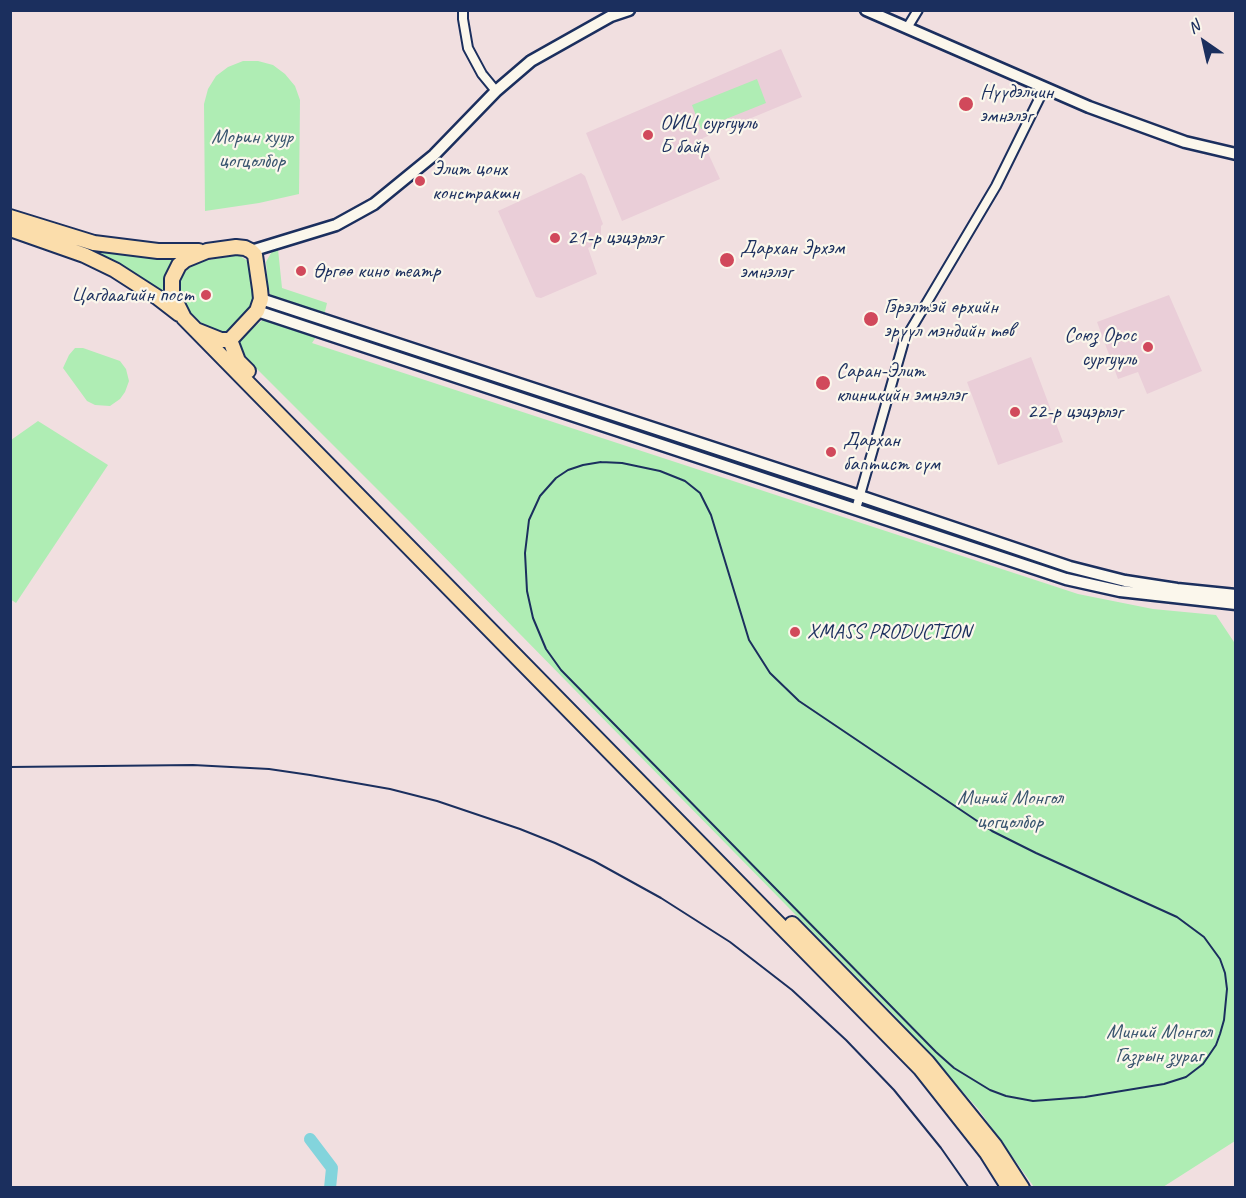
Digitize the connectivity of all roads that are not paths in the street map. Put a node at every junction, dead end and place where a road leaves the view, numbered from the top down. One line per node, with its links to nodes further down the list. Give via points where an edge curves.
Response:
1 (463, 10): 7 (street, via 468,48)
2 (629, 10): 7 (main road, via 531,61)
3 (866, 10): 5 (main road)
4 (918, 10): 5 (street)
5 (907, 28): 6 (main road)
6 (1044, 89): 8 (main road, via 1185,142); 17 (street, via 996,186 904,341)
7 (496, 91): 12 (main road, via 434,155 374,204 336,225)
8 (1236, 154)
9 (10, 217): 11 (highway, via 94,243 158,251)
10 (10, 229): 14 (highway, via 115,270)
11 (207, 251): 12 (highway, via 236,247); 14 (highway, via 185,260 172,279 172,294)
12 (251, 251): 13 (highway, via 257,265)
13 (259, 305): 16 (highway); 17 (main road); 18 (main road)
14 (184, 318): 15 (highway)
15 (196, 330): 16 (highway); 21 (highway, via 920,1068 987,1153)
16 (230, 340): 22 (highway, via 238,361 927,1062 995,1146)
17 (860, 496): 18 (street); 19 (main road, via 1070,567 1134,582)
18 (856, 509): 20 (main road, via 1066,579 1120,591)
19 (1236, 595)
20 (1236, 604)
21 (1009, 1188)
22 (1022, 1188)

